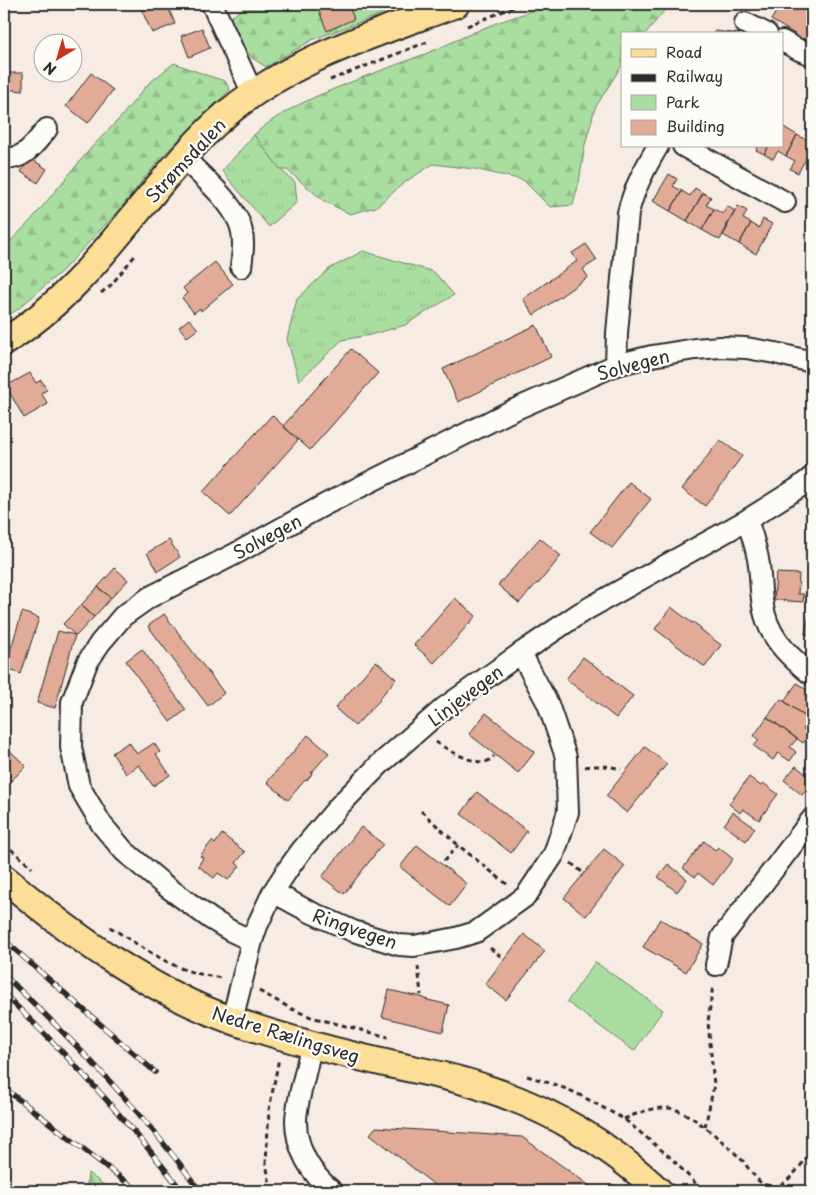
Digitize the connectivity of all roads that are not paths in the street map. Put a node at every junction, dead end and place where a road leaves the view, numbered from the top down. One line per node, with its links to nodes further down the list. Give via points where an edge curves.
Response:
1 (212, 4): 7 (street)
2 (460, 16): 7 (main road, Strømsdalen, via 332,51)
3 (745, 23): 4 (street)
4 (763, 32)
5 (784, 42): 6 (street)
6 (812, 55)
7 (252, 94): 11 (main road, Strømsdalen, via 215,124)
8 (47, 129): 12 (street, via 30,150 18,158)
9 (657, 148): 17 (street, via 638,182 628,213 617,333)
10 (687, 148): 13 (street)
11 (183, 157): 14 (street, via 232,210 239,223 243,250); 15 (main road, Strømsdalen, via 88,271 52,307)
12 (4, 158)
13 (784, 202)
14 (241, 268)
15 (4, 342)
16 (812, 362): 17 (street, Solvegen, via 746,348 720,347)
17 (608, 363): 25 (street, Solvegen, via 326,504 150,597 123,616 87,663 72,702 71,747 79,786 102,825 124,851 163,884 211,919)
18 (812, 477): 19 (street, Linjevegen)
19 (747, 520): 20 (street, Linjevegen, via 580,613); 21 (street, via 760,565 765,617 782,647)
20 (521, 653): 24 (street, Linjevegen, via 444,708 380,764 340,805 288,868); 24 (street, Ringvegen, via 548,704 566,757 568,812 554,854 524,897 476,932 414,946 399,945 353,931 308,912)
21 (812, 675)
22 (812, 819): 26 (street, via 722,937)
23 (4, 878): 27 (main road, Nedre Rælingsveg, via 58,923 122,966 175,995)
24 (273, 892): 25 (street, Linjevegen)
25 (252, 941): 27 (street, Linjevegen)
26 (716, 965)
27 (232, 1020): 28 (main road, Nedre Rælingsveg)
28 (312, 1044): 29 (street, via 298,1101 297,1133 301,1151 317,1178); 30 (main road, Nedre Rælingsveg, via 484,1087 533,1106 626,1161)
29 (332, 1191)
30 (659, 1191)

